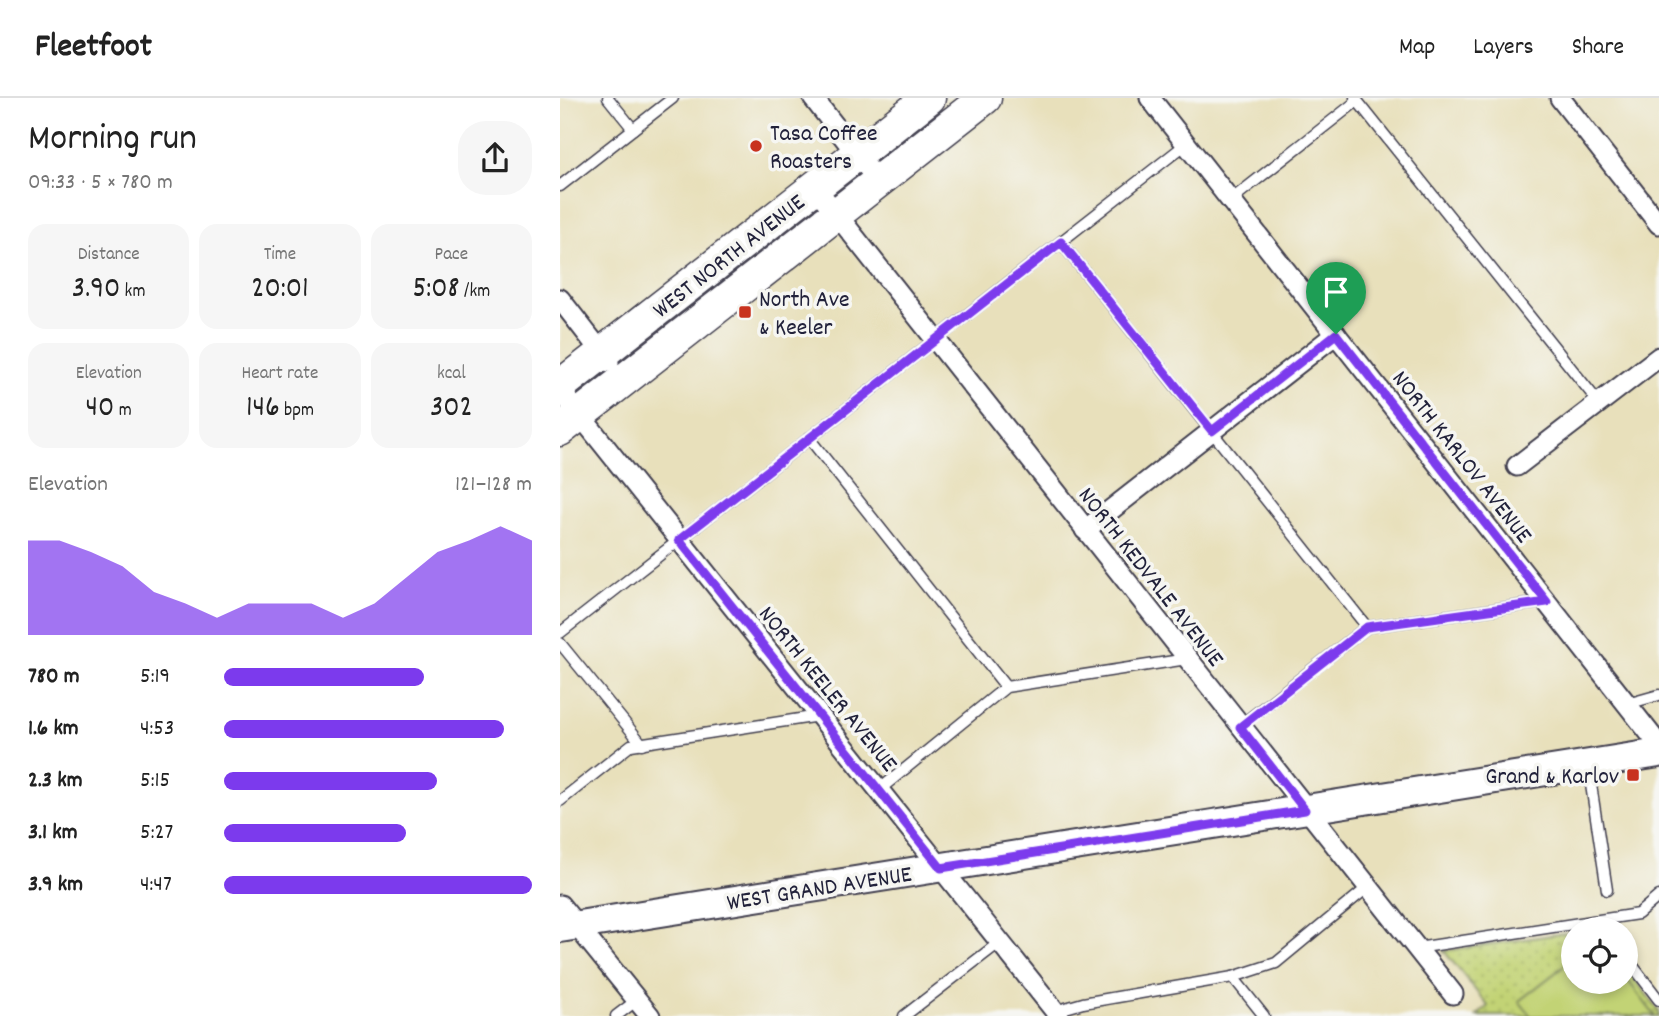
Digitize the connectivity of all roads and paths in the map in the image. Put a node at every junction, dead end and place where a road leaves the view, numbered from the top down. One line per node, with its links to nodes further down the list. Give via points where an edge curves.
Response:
1 (608, 98): 9 (lane)
2 (673, 98): 9 (lane)
3 (813, 98): 11 (street)
4 (929, 98): 11 (main road, WEST NORTH AVENUE)
5 (985, 98): 12 (main road, WEST NORTH AVENUE)
6 (1150, 98): 10 (street, NORTH KARLOV AVENUE)
7 (1560, 98): 17 (street)
8 (1356, 99): 15 (lane); 26 (lane)
9 (633, 129): 13 (lane)
10 (1186, 144): 15 (street, NORTH KARLOV AVENUE); 18 (lane)
11 (857, 154): 12 (street); 14 (main road, WEST NORTH AVENUE)
12 (878, 181): 16 (main road, WEST NORTH AVENUE)
13 (560, 186)
14 (815, 187): 16 (street, NORTH KEDVALE AVENUE); 22 (main road, WEST NORTH AVENUE)
15 (1231, 200): 20 (street, NORTH KARLOV AVENUE)
16 (836, 214): 21 (street, NORTH KEDVALE AVENUE); 24 (main road, WEST NORTH AVENUE)
17 (1659, 224)
18 (1061, 242): 21 (lane); 28 (lane)
19 (560, 299): 22 (street)
20 (1336, 334): 28 (street); 33 (street, NORTH KARLOV AVENUE)
21 (935, 340): 29 (lane); 31 (street, NORTH KEDVALE AVENUE)
22 (602, 353): 24 (street); 25 (main road, WEST NORTH AVENUE)
23 (1659, 357): 26 (street)
24 (624, 380): 27 (main road, WEST NORTH AVENUE)
25 (560, 388): 27 (street, NORTH KEELER AVENUE)
26 (1599, 404): 30 (street)
27 (570, 422): 32 (street, NORTH KEELER AVENUE)
28 (1212, 431): 31 (street); 34 (lane)
29 (810, 439): 32 (lane); 38 (lane)
30 (1517, 466)
31 (1085, 530): 37 (street, NORTH KEDVALE AVENUE)
32 (679, 540): 35 (lane); 41 (street, NORTH KEELER AVENUE)
33 (1547, 602): 34 (lane); 40 (street, NORTH KARLOV AVENUE)
34 (1367, 627): 42 (lane)
35 (560, 633)
36 (560, 643): 43 (lane)
37 (1186, 659): 38 (lane); 42 (street, NORTH KEDVALE AVENUE)
38 (1006, 687): 47 (lane)
39 (1659, 695): 40 (lane)
40 (1627, 704): 44 (street, NORTH KARLOV AVENUE)
41 (820, 716): 43 (lane); 47 (street, NORTH KEELER AVENUE)
42 (1240, 727): 49 (street, NORTH KEDVALE AVENUE)
43 (642, 744): 48 (lane, via 631,745)
44 (1659, 745)
45 (1659, 753): 46 (main road, WEST GRAND AVENUE)
46 (1588, 765): 49 (main road, WEST GRAND AVENUE); 52 (lane)
47 (879, 790): 50 (street, NORTH KEELER AVENUE)
48 (560, 801)
49 (1305, 810): 50 (main road, WEST GRAND AVENUE); 51 (street, NORTH KEDVALE AVENUE)
50 (941, 868): 55 (main road, WEST GRAND AVENUE); 57 (street, NORTH KEELER AVENUE)
51 (1368, 887): 58 (street, NORTH KEDVALE AVENUE); 60 (lane, via 1276,963)
52 (1607, 891)
53 (1659, 896): 54 (lane, via 1638,914)
54 (1618, 917)
55 (565, 920): 62 (street)
56 (1561, 926): 58 (lane)
57 (1000, 942): 64 (street, NORTH KEELER AVENUE); 67 (lane)
58 (1416, 948): 61 (street, NORTH KEDVALE AVENUE)
59 (1638, 973): 63 (lane)
60 (1233, 977): 64 (lane, via 1083,1003); 68 (lane)
61 (1453, 994)
62 (637, 1000): 65 (lane); 66 (street)
63 (1659, 1000)
64 (1057, 1013)
65 (616, 1016)
66 (650, 1016)
67 (904, 1016)
68 (1264, 1016)

